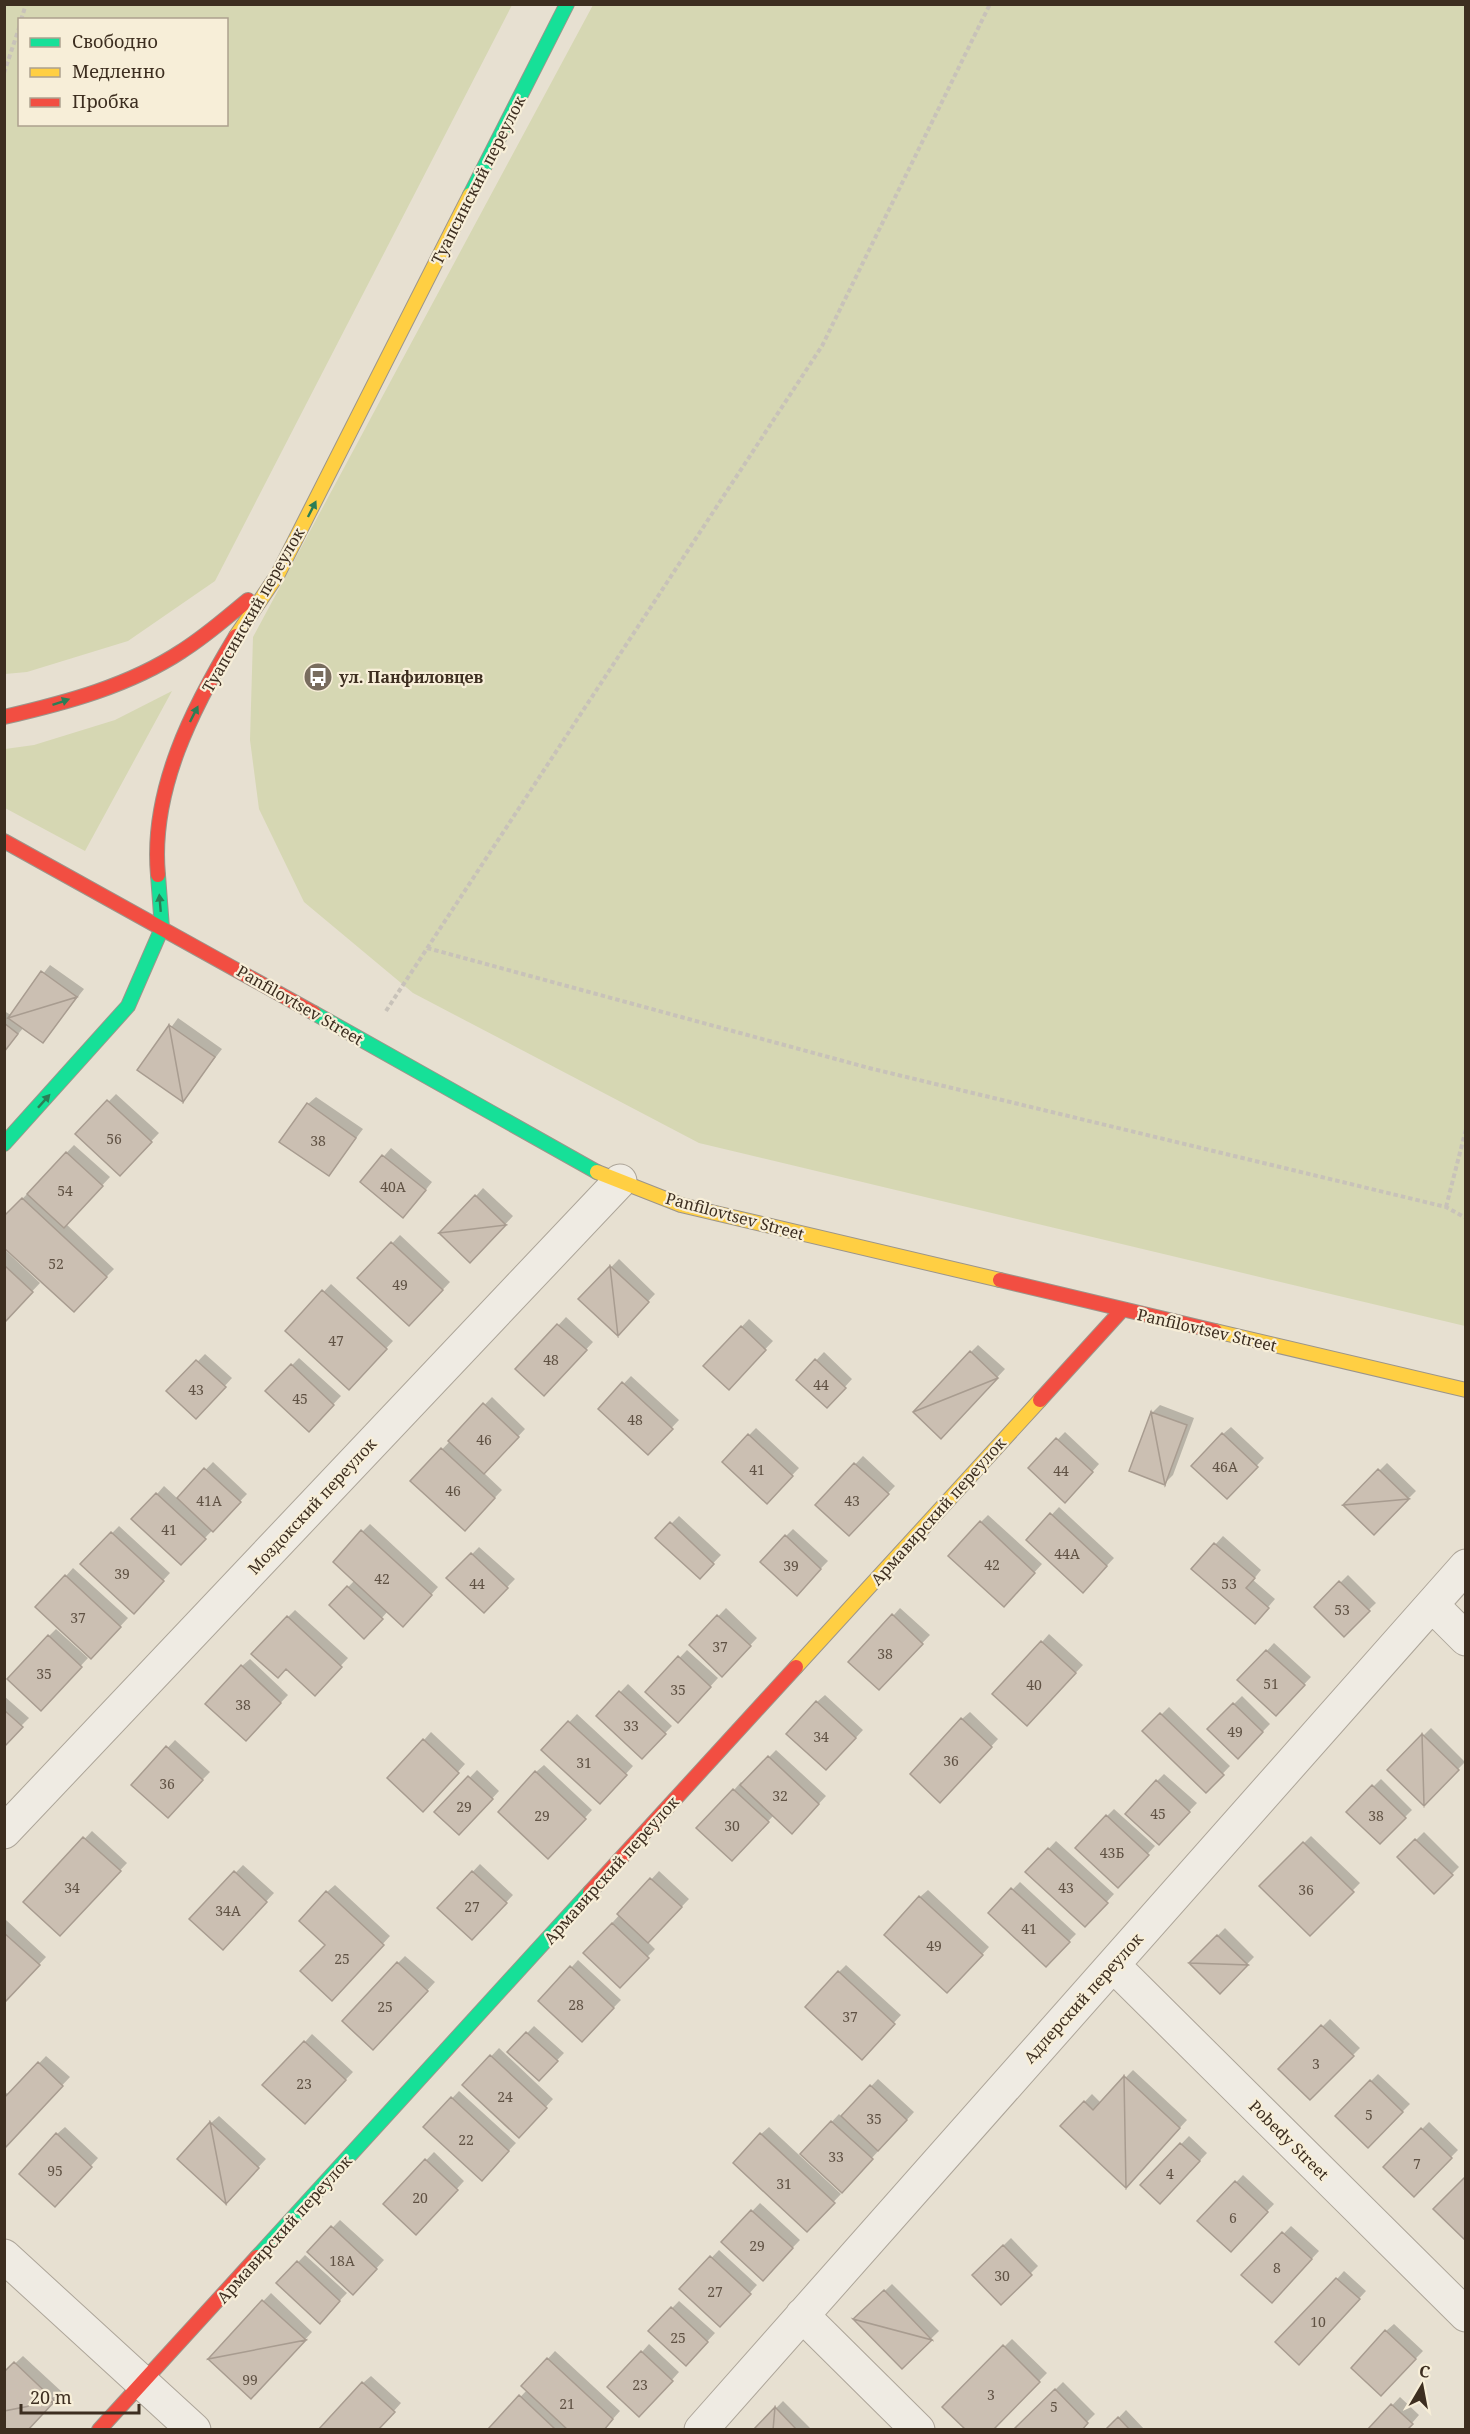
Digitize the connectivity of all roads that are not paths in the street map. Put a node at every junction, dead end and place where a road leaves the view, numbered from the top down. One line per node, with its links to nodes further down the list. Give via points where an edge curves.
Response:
1 (567, 4): 2 (street, Туапсинский переулок, one-way to 1)
2 (278, 574): 3 (street, one-way to 2, via 115,684 169,659 202,638); 5 (street, Туапсинский переулок, one-way to 2, via 156,856 167,780 190,720 228,650)
3 (4, 717)
4 (4, 841): 5 (street, Panfilovtsev Street)
5 (162, 928): 6 (street, Туапсинский переулок, one-way to 5, via 128,1006); 7 (street, Panfilovtsev Street, via 589,1169)
6 (4, 1144)
7 (620, 1181): 8 (street, Panfilovtsev Street, via 681,1205); 13 (street, Моздокский переулок)
8 (1122, 1310): 9 (street, Panfilovtsev Street); 18 (street, Армавирский переулок)
9 (1466, 1390)
10 (1466, 1566): 11 (street, Адлерский переулок)
11 (1432, 1605): 12 (street); 14 (street, Адлерский переулок)
12 (1466, 1639)
13 (4, 1832)
14 (1113, 1965): 16 (street, Адлерский переулок); 17 (street, Pobedy Street)
15 (4, 2256): 18 (street)
16 (802, 2315): 21 (street, Адлерский переулок); 22 (street)
17 (1466, 2315)
18 (144, 2382): 19 (street, Армавирский переулок); 20 (street)
19 (99, 2430)
20 (194, 2430)
21 (701, 2430)
22 (918, 2430)

